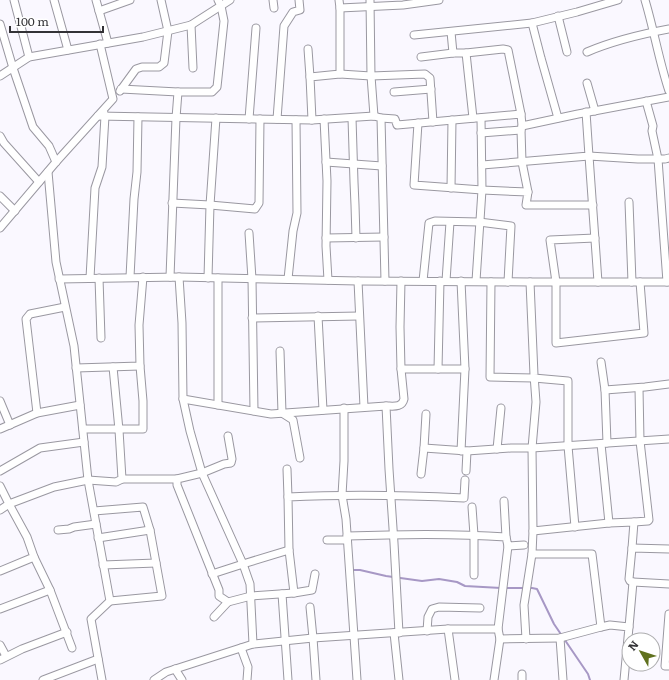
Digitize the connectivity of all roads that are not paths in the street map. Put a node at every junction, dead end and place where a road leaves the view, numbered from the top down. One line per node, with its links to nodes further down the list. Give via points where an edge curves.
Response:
1 (14, 0): 34 (street)
2 (54, 0): 29 (street)
3 (96, 0): 16 (street)
4 (130, 0): 16 (street)
5 (161, 0): 23 (street)
6 (230, 0): 12 (street)
7 (299, 0): 65 (street, via 300,10 293,12 284,26)
8 (339, 0): 15 (street)
9 (439, 0): 14 (street)
10 (618, 0): 17 (street)
11 (644, 0): 25 (street)
12 (219, 3): 20 (street); 46 (street, via 224,21 217,87 212,92)
13 (370, 3): 14 (street); 15 (street); 40 (street)
14 (403, 3)
15 (340, 8): 38 (street)
16 (99, 11): 27 (street)
17 (558, 16): 18 (street); 30 (street)
18 (532, 23): 24 (street); 62 (street)
19 (0, 24): 36 (street)
20 (191, 25): 23 (street); 37 (street)
21 (256, 28): 63 (street)
22 (669, 29): 25 (street)
23 (168, 31): 27 (street); 43 (street, via 164,64 159,67 136,69)
24 (451, 32): 26 (street); 32 (street)
25 (653, 32): 31 (street); 45 (street)
26 (414, 35)
27 (104, 43): 29 (street); 49 (street)
28 (308, 49): 41 (street)
29 (68, 50): 34 (street)
30 (567, 52)
31 (587, 52)
32 (453, 53): 33 (street); 35 (street)
33 (466, 53): 54 (street, via 508,50); 60 (street)
34 (29, 57): 36 (street)
35 (421, 57)
36 (13, 68): 39 (street); 78 (street, via 34,127 49,146)
37 (193, 68)
38 (340, 74): 40 (street); 41 (street)
39 (0, 76)
40 (371, 76): 44 (street, via 425,74 430,78); 56 (street)
41 (310, 77): 68 (street)
42 (587, 83): 51 (street)
43 (121, 89): 46 (street); 49 (street)
44 (431, 89): 47 (street); 70 (street)
45 (669, 91)
46 (178, 92): 57 (street)
47 (394, 92)
48 (669, 97): 50 (street)
49 (113, 100): 53 (street)
50 (646, 101): 51 (street); 77 (street)
51 (595, 111): 52 (street)
52 (586, 112): 62 (street); 75 (street)
53 (102, 114): 55 (street); 78 (street); 107 (street, via 102,167 96,188)
54 (521, 114): 61 (street); 72 (street)
55 (138, 117): 57 (street); 103 (street)
56 (378, 117): 59 (street); 71 (street, via 395,119 397,125); 83 (street)
57 (176, 118): 58 (street); 91 (street)
58 (216, 118): 63 (street); 92 (street)
59 (352, 118): 66 (street); 81 (street)
60 (474, 118): 61 (street); 69 (street)
61 (481, 118): 73 (street)
62 (558, 118): 72 (street)
63 (249, 119): 64 (street)
64 (260, 119): 65 (street); 92 (street, via 259,203 255,209)
65 (277, 119): 67 (street)
66 (324, 119): 68 (street); 79 (street)
67 (296, 120): 68 (street); 113 (street, via 297,214)
68 (312, 120)
69 (452, 120): 70 (street); 86 (street)
70 (433, 122): 71 (street)
71 (418, 123): 86 (street, via 414,185)
72 (522, 128): 73 (street); 80 (street)
73 (481, 133): 82 (street)
74 (0, 136): 85 (street)
75 (589, 156): 77 (street); 80 (street); 93 (street)
76 (669, 158): 77 (street)
77 (658, 159): 128 (street)
78 (56, 162): 84 (street)
79 (326, 162): 81 (street); 100 (street)
80 (522, 162): 82 (street); 88 (street)
81 (354, 164): 83 (street); 101 (street)
82 (482, 165): 87 (street)
83 (382, 166): 99 (street)
84 (48, 172): 85 (street); 111 (street)
85 (39, 182): 94 (street)
86 (450, 188): 87 (street)
87 (482, 190): 88 (street); 96 (street)
88 (528, 192): 93 (street, via 526,205)
89 (0, 196): 94 (street)
90 (629, 202): 127 (street)
91 (172, 203): 92 (street); 105 (street)
92 (210, 204): 109 (street)
93 (593, 205): 102 (street)
94 (15, 211): 97 (street)
95 (450, 222): 96 (street); 118 (street, via 429,223); 119 (street)
96 (480, 222): 121 (street); 123 (street, via 511,226)
97 (0, 228)
98 (249, 233): 112 (street)
99 (384, 237): 101 (street); 116 (street)
100 (326, 238): 101 (street); 114 (street)
101 (356, 238)
102 (595, 238): 125 (street, via 550,240); 126 (street)
103 (130, 277): 104 (street); 108 (street)
104 (143, 277): 105 (street); 136 (street, via 139,325)
105 (170, 277): 106 (street)
106 (179, 277): 109 (street); 146 (street)
107 (90, 278): 108 (street); 111 (street)
108 (99, 278): 133 (street)
109 (208, 278): 110 (street)
110 (218, 278): 112 (street); 149 (street)
111 (59, 279): 129 (street)
112 (252, 279): 113 (street); 132 (street)
113 (288, 279): 114 (street)
114 (328, 280): 115 (street)
115 (358, 281): 116 (street); 131 (street)
116 (385, 281): 117 (street)
117 (401, 281): 118 (street); 139 (street)
118 (423, 281): 119 (street)
119 (443, 281): 120 (street); 140 (street)
120 (461, 281): 121 (street); 141 (street)
121 (476, 282): 122 (street)
122 (490, 282): 123 (street); 142 (street, via 490,377)
123 (508, 282): 124 (street)
124 (530, 282): 125 (street); 142 (street)
125 (556, 282): 126 (street); 127 (street, via 556,343 644,333)
126 (598, 282): 127 (street)
127 (636, 282): 128 (street)
128 (668, 282)
129 (65, 307): 138 (street); 156 (street, via 30,314 26,319)
130 (318, 316): 131 (street); 132 (street); 154 (street)
131 (359, 316): 151 (street)
132 (252, 318): 155 (street)
133 (101, 338)
134 (280, 350): 157 (street)
135 (601, 362): 145 (street)
136 (140, 366): 137 (street); 162 (street, via 143,429)
137 (113, 367): 138 (street); 162 (street)
138 (76, 368): 148 (street)
139 (402, 369): 140 (street); 150 (street, via 403,403)
140 (438, 369): 141 (street)
141 (465, 369): 172 (street)
142 (534, 378): 168 (street, via 568,382); 170 (street, via 536,402)
143 (669, 384): 144 (street)
144 (639, 388): 145 (street); 165 (street)
145 (605, 390): 167 (street)
146 (183, 399): 149 (street); 177 (street)
147 (0, 401): 159 (street)
148 (80, 405): 156 (street); 161 (street)
149 (218, 405): 155 (street)
150 (386, 406): 151 (street); 185 (street)
151 (364, 407): 152 (street)
152 (344, 408): 154 (street); 184 (street)
153 (501, 408): 171 (street)
154 (323, 410): 157 (street)
155 (254, 411): 157 (street)
156 (37, 413): 159 (street)
157 (282, 413): 173 (street, via 293,420)
158 (426, 414): 169 (street)
159 (10, 425): 160 (street)
160 (0, 429)
161 (83, 430): 162 (street); 166 (street)
162 (119, 430): 179 (street)
163 (228, 436): 177 (street, via 231,463)
164 (669, 439): 165 (street)
165 (640, 441): 167 (street); 192 (street, via 649,520)
166 (84, 442): 175 (street, via 40,448); 180 (street)
167 (604, 443): 168 (street); 193 (street)
168 (568, 446): 170 (street); 195 (street)
169 (424, 448): 172 (street); 178 (street)
170 (532, 448): 171 (street); 198 (street)
171 (497, 449): 172 (street)
172 (464, 451): 176 (street)
173 (300, 458)
174 (287, 469): 186 (street)
175 (0, 471)
176 (466, 471)
177 (202, 473): 181 (street); 213 (street)
178 (421, 474)
179 (122, 479): 180 (street, via 116,482); 181 (street)
180 (88, 480): 188 (street, via 54,487); 191 (street)
181 (177, 480): 216 (street)
182 (465, 480): 185 (street, via 464,498)
183 (0, 486): 188 (street)
184 (342, 495): 185 (street); 186 (street); 203 (street)
185 (391, 495): 199 (street)
186 (288, 496): 209 (street)
187 (504, 501): 201 (street)
188 (9, 504): 190 (street); 211 (street, via 27,537)
189 (472, 507): 200 (street)
190 (0, 510)
191 (94, 512): 194 (street); 197 (street, via 143,507)
192 (634, 522): 193 (street); 207 (street)
193 (609, 523): 195 (street)
194 (96, 524): 196 (street); 202 (street)
195 (575, 527): 198 (street)
196 (58, 530)
197 (150, 530): 202 (street); 212 (street)
198 (533, 531): 210 (street)
199 (394, 534): 200 (street); 203 (street); 238 (street)
200 (474, 535): 201 (street); 218 (street)
201 (506, 537): 206 (street)
202 (98, 538): 214 (street)
203 (347, 538): 204 (street); 239 (street)
204 (327, 540)
205 (524, 545): 206 (street)
206 (508, 546): 235 (street)
207 (632, 548): 208 (street); 219 (street, via 629,578)
208 (669, 548)
209 (289, 550): 213 (street); 222 (street)
210 (532, 554): 232 (street, via 592,554); 243 (street, via 524,606)
211 (34, 557): 215 (street); 221 (street)
212 (156, 563): 214 (street); 225 (street, via 162,596)
213 (243, 564): 216 (street); 224 (street)
214 (103, 565): 225 (street)
215 (0, 571)
216 (212, 574): 226 (street, via 219,596)
217 (315, 574): 222 (street, via 312,590)
218 (474, 574)
219 (633, 582): 220 (street); 233 (street)
220 (669, 584)
221 (50, 590): 229 (street); 237 (street)
222 (294, 593): 223 (street)
223 (282, 594): 224 (street); 244 (street)
224 (251, 596): 226 (street); 245 (street)
225 (110, 601): 250 (street, via 91,619)
226 (228, 602): 231 (street)
227 (310, 608): 240 (street)
228 (480, 608): 236 (street, via 432,609 428,617)
229 (0, 609)
230 (669, 614): 251 (street, via 665,666)
231 (214, 618)
232 (601, 627): 233 (street); 241 (street)
233 (629, 627): 265 (street)
234 (448, 629): 235 (street); 236 (street); 262 (street)
235 (498, 629): 242 (street)
236 (427, 631): 238 (street)
237 (67, 632): 247 (street); 249 (street)
238 (396, 633): 239 (street); 261 (street)
239 (354, 636): 240 (street); 260 (street)
240 (313, 638): 244 (street); 259 (street)
241 (560, 638): 243 (street); 264 (street)
242 (500, 639): 243 (street); 263 (street)
243 (526, 639)
244 (284, 641): 245 (street); 258 (street)
245 (253, 644): 248 (street)
246 (0, 645): 249 (street)
247 (72, 648)
248 (241, 648): 252 (street); 257 (street, via 248,667)
249 (3, 658)
250 (98, 659): 253 (street); 254 (street)
251 (669, 666)
252 (175, 669): 255 (street); 256 (street)
253 (43, 680)
254 (102, 680)
255 (154, 680)
256 (182, 680)
257 (247, 680)
258 (288, 680)
259 (316, 680)
260 (357, 680)
261 (399, 680)
262 (455, 680)
263 (494, 680)
264 (563, 680)
265 (624, 680)

